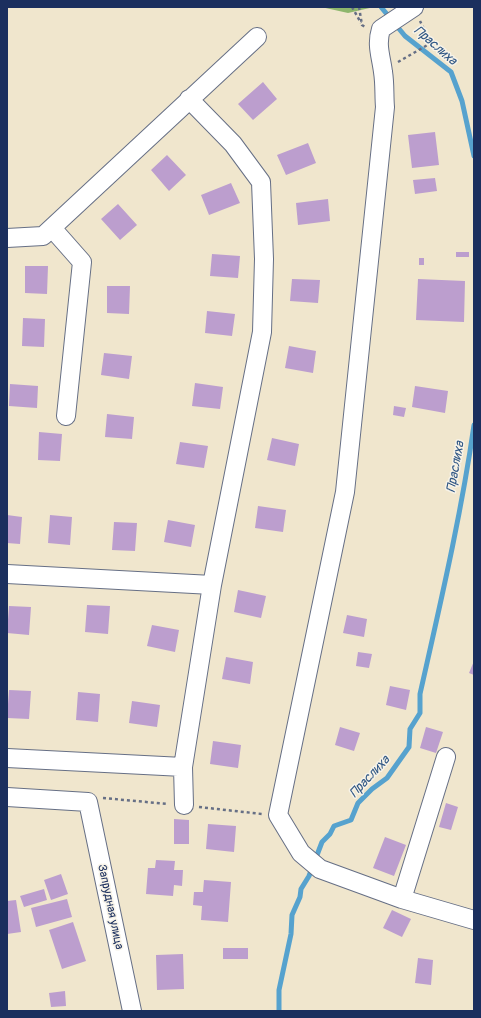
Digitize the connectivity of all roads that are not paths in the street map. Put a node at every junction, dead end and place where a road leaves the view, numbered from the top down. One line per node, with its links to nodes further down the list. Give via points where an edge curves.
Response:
1 (410, 10): 14 (street, via 381,29 378,39 385,107 345,492 278,815 301,853 320,869)
2 (257, 37): 3 (street)
3 (189, 99): 4 (street); 8 (street, via 233,144 261,182 264,243 262,332)
4 (52, 228): 5 (street, via 43,236); 6 (street, via 82,262)
5 (7, 238)
6 (66, 416)
7 (7, 574): 8 (street)
8 (212, 585): 11 (street)
9 (446, 757): 14 (street)
10 (7, 758): 11 (street)
11 (184, 767): 13 (street)
12 (7, 797): 16 (street, Запрудная улица, via 88,802)
13 (184, 805)
14 (402, 899): 15 (street)
15 (474, 920)
16 (132, 1011)

